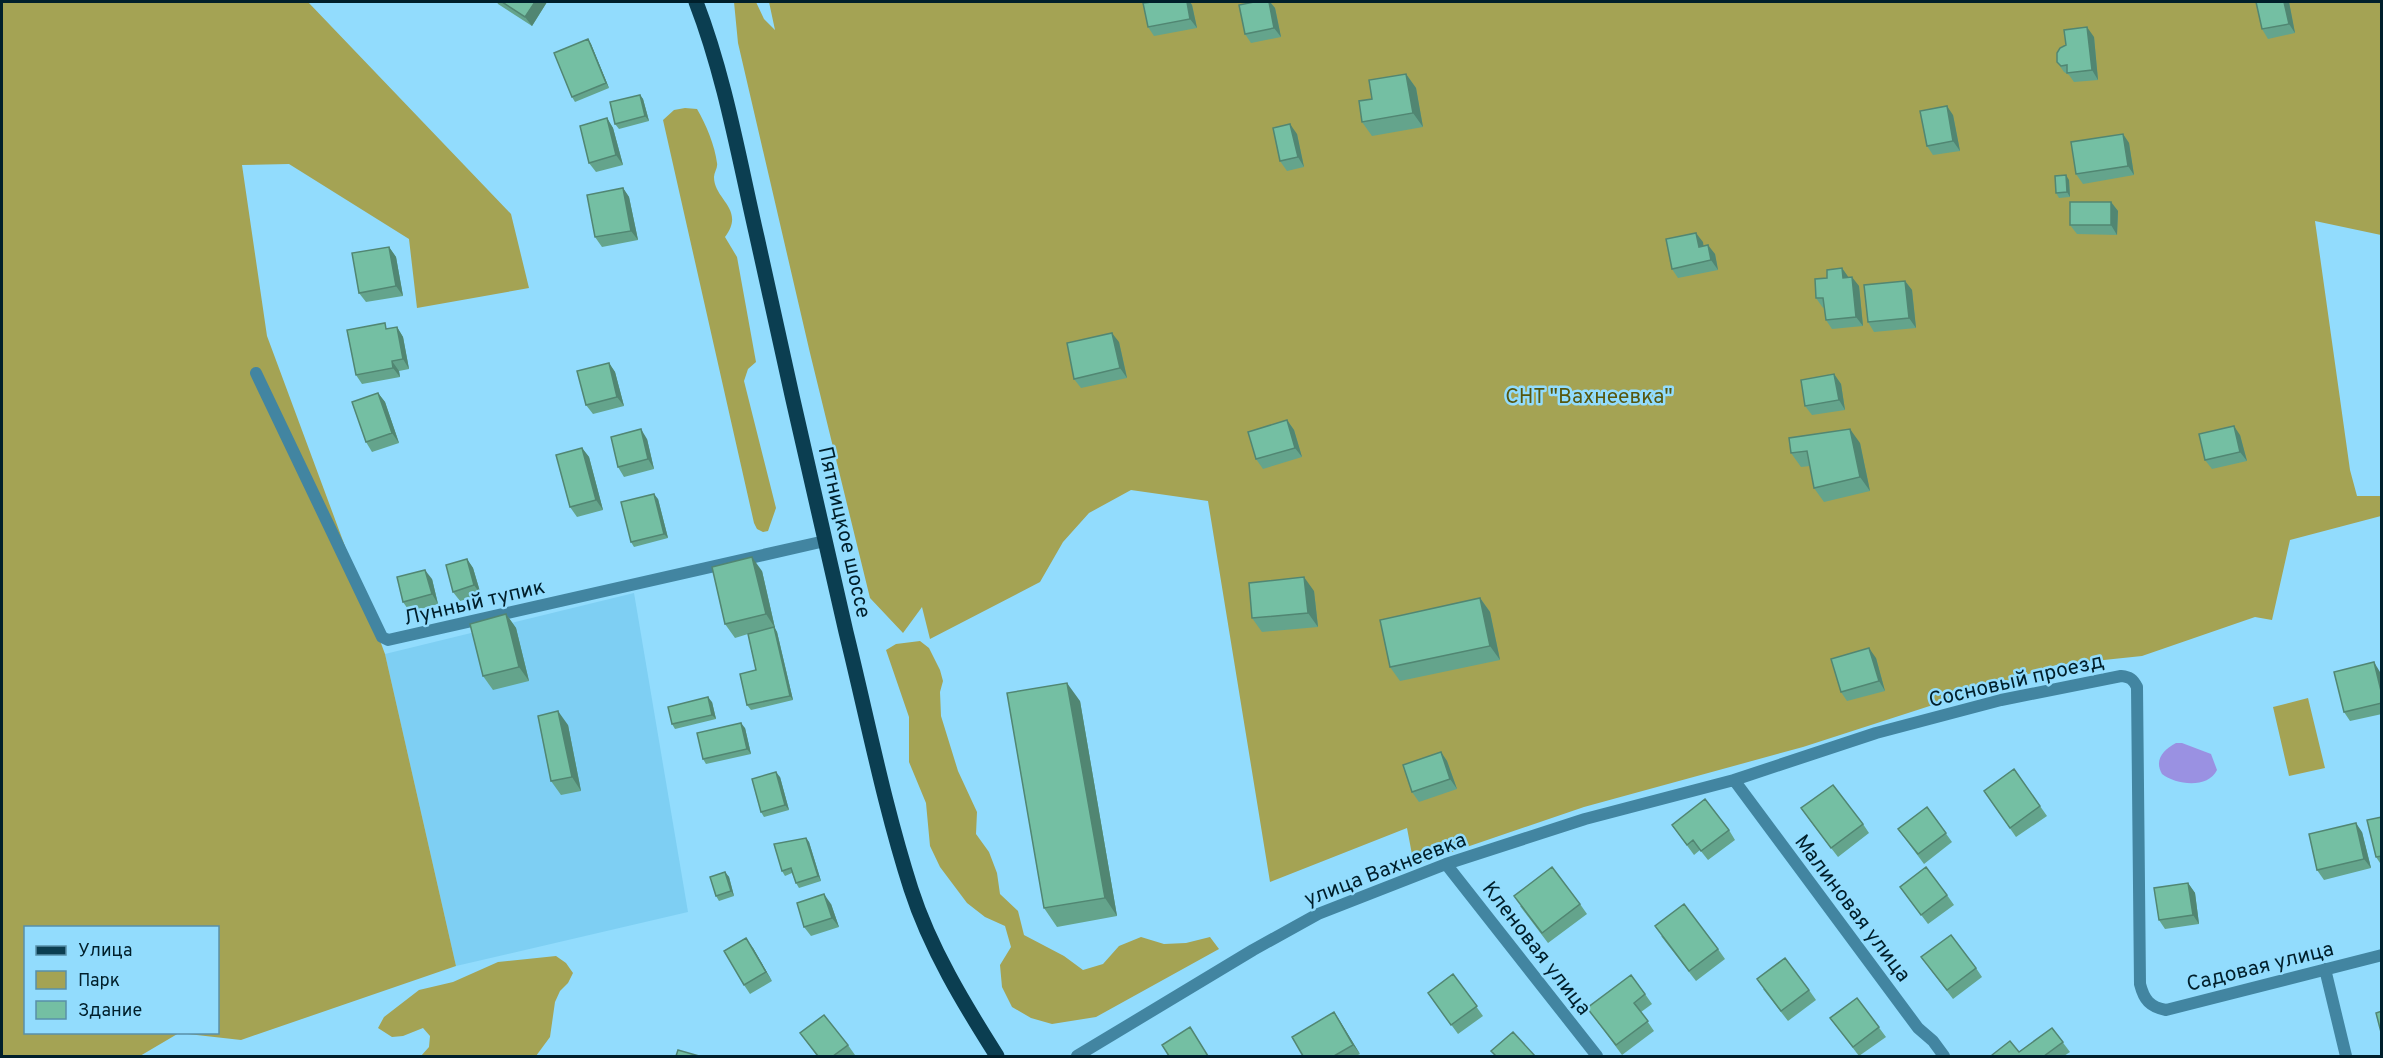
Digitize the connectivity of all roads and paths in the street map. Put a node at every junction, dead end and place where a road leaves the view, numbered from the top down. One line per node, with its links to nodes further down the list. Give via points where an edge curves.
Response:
1 (696, 2): 3 (main road, Пятницкое шоссе, via 709,35 735,140)
2 (256, 373): 3 (street, Лунный тупик, via 382,637 388,640)
3 (825, 541): 9 (main road, Пятницкое шоссе, via 911,891 930,939)
4 (1734, 780): 5 (street, улица Вахнеевка, via 1585,819); 8 (street, Сосновый проезд, via 1876,733 2001,700 2128,677 2137,687 2139,984); 12 (street, Малиновая улица, via 1918,1028)
5 (1446, 864): 10 (street, улица Вахнеевка, via 1318,914); 11 (street, Кленовая улица)
6 (2382, 955): 7 (street, Садовая улица)
7 (2325, 969): 8 (street, Садовая улица, via 2166,1010); 13 (street)
8 (2148, 1003)
9 (997, 1056)
10 (1077, 1056)
11 (1598, 1056)
12 (1944, 1056)
13 (2346, 1056)

